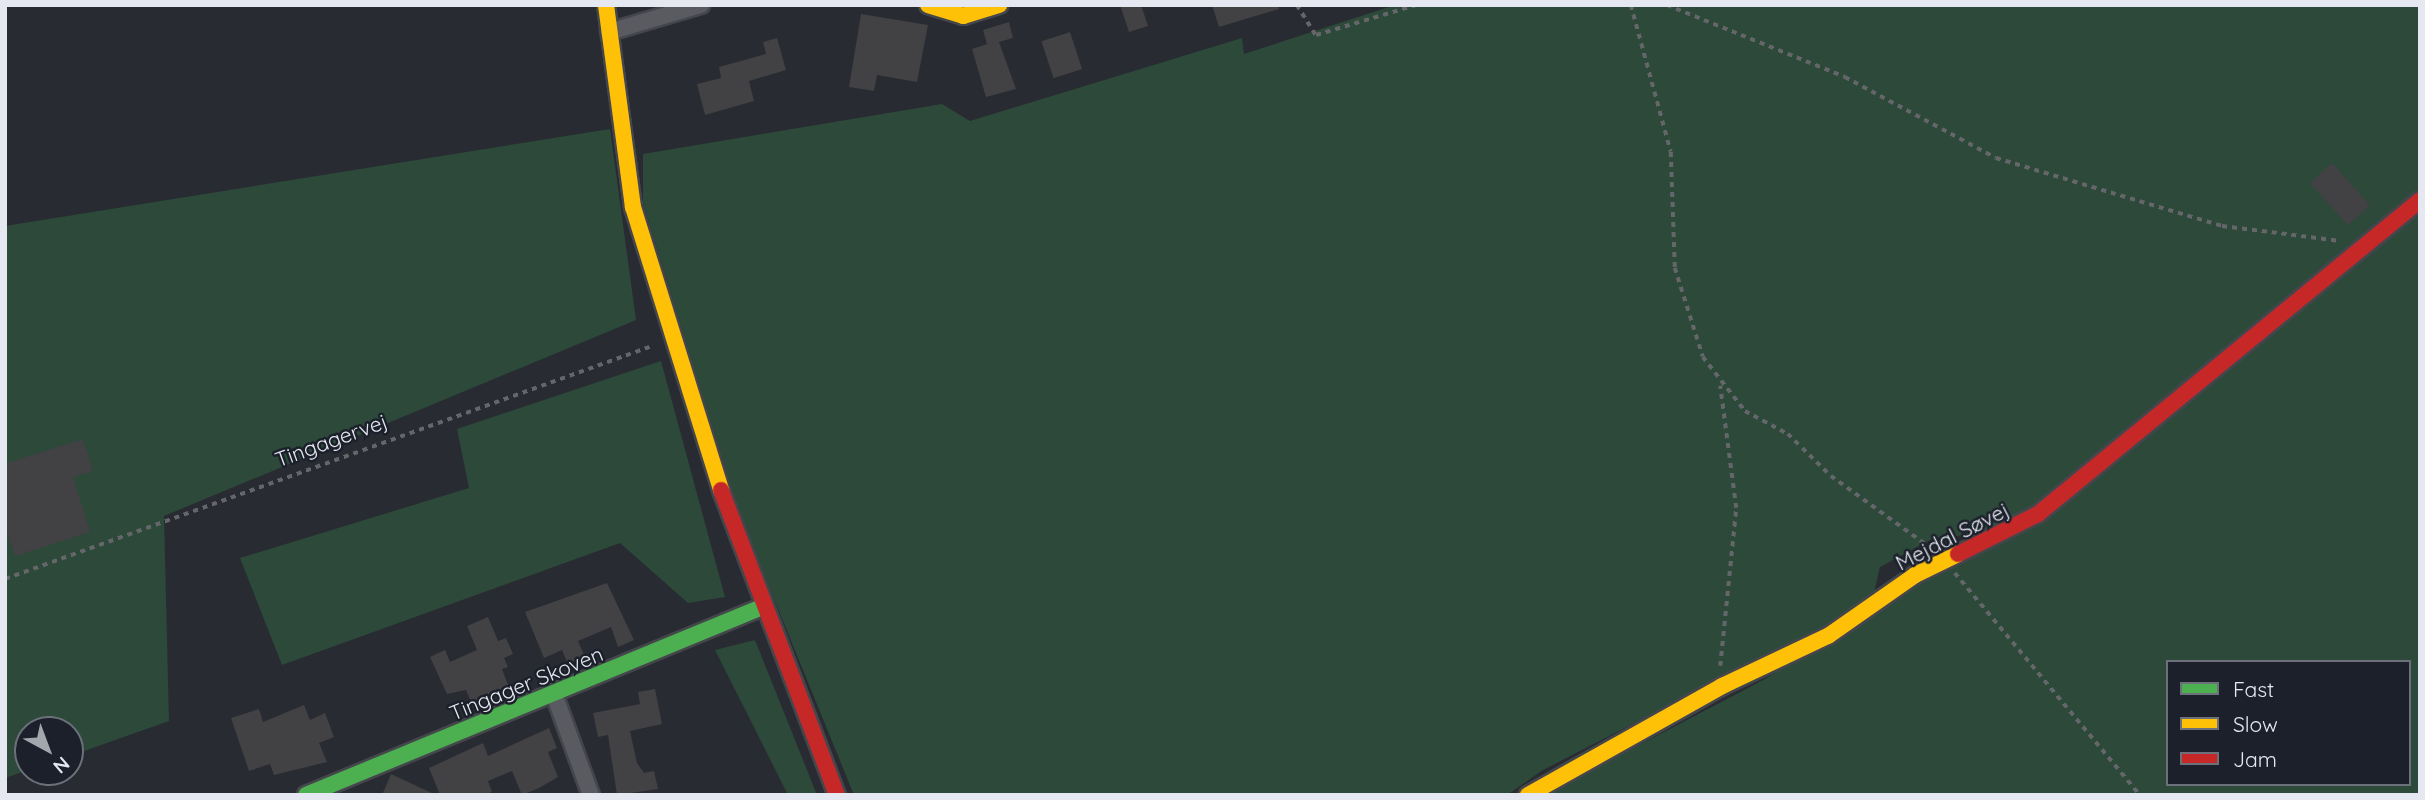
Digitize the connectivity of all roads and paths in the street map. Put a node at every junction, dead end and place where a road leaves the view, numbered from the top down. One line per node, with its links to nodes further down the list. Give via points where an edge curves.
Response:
1 (606, 5): 9 (street)
2 (701, 5): 9 (street)
3 (928, 5): 4 (street, via 963,16)
4 (999, 5)
5 (1297, 5): 6 (path, via 1316,35)
6 (1416, 5)
7 (1630, 5): 13 (path, via 1671,152 1675,268 1696,343)
8 (1667, 5): 11 (path, via 1845,77 1996,158 2222,226 2296,238)
9 (608, 32): 12 (street, via 633,206)
10 (2420, 200): 11 (street, Mejdal Søvej)
11 (2372, 238): 14 (street, Mejdal Søvej, via 2038,514)
12 (670, 339): 15 (path, Tingagervej); 16 (street)
13 (1720, 383): 14 (path, via 1745,411 1787,434 1831,476); 17 (path, via 1735,508 1718,655)
14 (1947, 561): 17 (street, Mejdal Søvej, via 1915,575 1828,636); 24 (path, via 1994,626)
15 (5, 579)
16 (761, 607): 18 (street, Tingager Skoven); 22 (street)
17 (1722, 686): 23 (street, Mejdal Søvej)
18 (554, 694): 19 (street, Tingager Skoven); 21 (street)
19 (331, 791): 20 (street, Tingager Skoven)
20 (306, 795)
21 (591, 795)
22 (837, 795)
23 (1528, 795)
24 (2140, 795)

